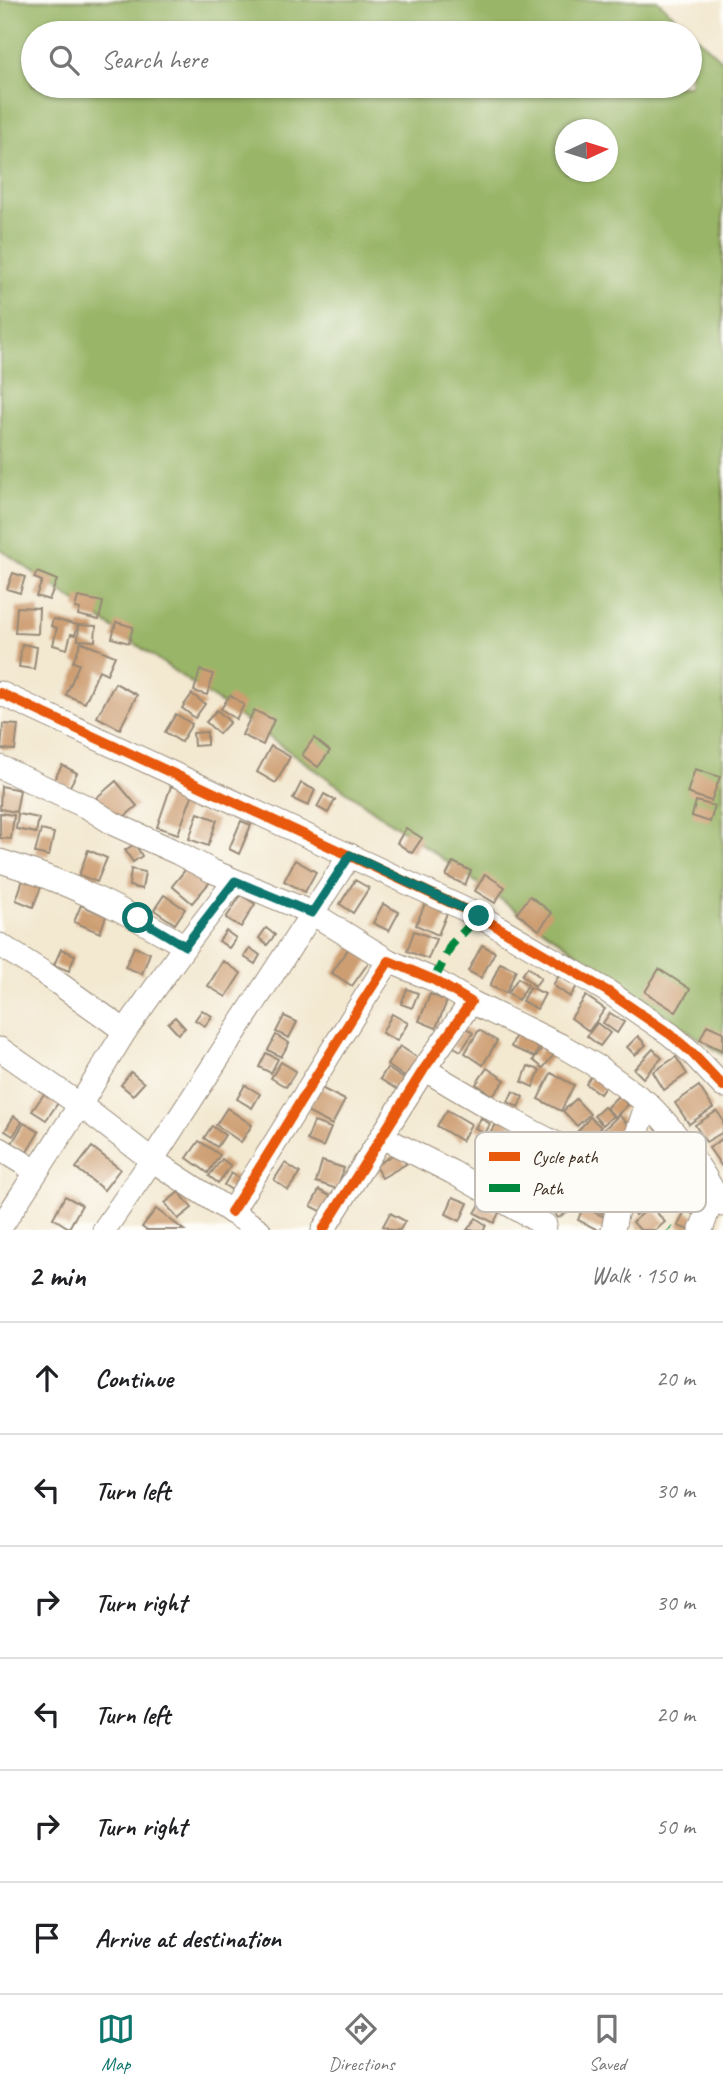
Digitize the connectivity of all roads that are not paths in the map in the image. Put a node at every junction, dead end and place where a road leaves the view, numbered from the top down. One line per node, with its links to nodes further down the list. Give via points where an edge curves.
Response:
1 (0, 693): 3 (street)
2 (0, 767): 5 (street)
3 (350, 855): 6 (street); 14 (street, via 479,916 607,991 670,1034)
4 (0, 861): 8 (street, via 96,896)
5 (235, 881): 6 (street); 8 (street)
6 (312, 913): 9 (street); 22 (street)
7 (0, 945): 11 (street)
8 (185, 946): 11 (street)
9 (389, 961): 10 (street); 27 (street)
10 (471, 1002): 13 (street); 15 (street, via 598,1066)
11 (125, 1031): 16 (street)
12 (0, 1049): 16 (street)
13 (424, 1069): 17 (street); 20 (street)
14 (723, 1086)
15 (646, 1103): 18 (street); 19 (street)
16 (80, 1105): 22 (street); 23 (street)
17 (536, 1132)
18 (637, 1132)
19 (674, 1132)
20 (382, 1137): 25 (street); 34 (street)
21 (0, 1149): 23 (street)
22 (152, 1160): 27 (street); 33 (street)
23 (36, 1171): 30 (street)
24 (706, 1179): 26 (street)
25 (475, 1185)
26 (718, 1199): 36 (street)
27 (231, 1212): 32 (street)
28 (521, 1212): 31 (street)
29 (617, 1212): 35 (street)
30 (0, 1228)
31 (548, 1228)
32 (255, 1229)
33 (104, 1230)
34 (323, 1230)
35 (613, 1230)
36 (701, 1230)

